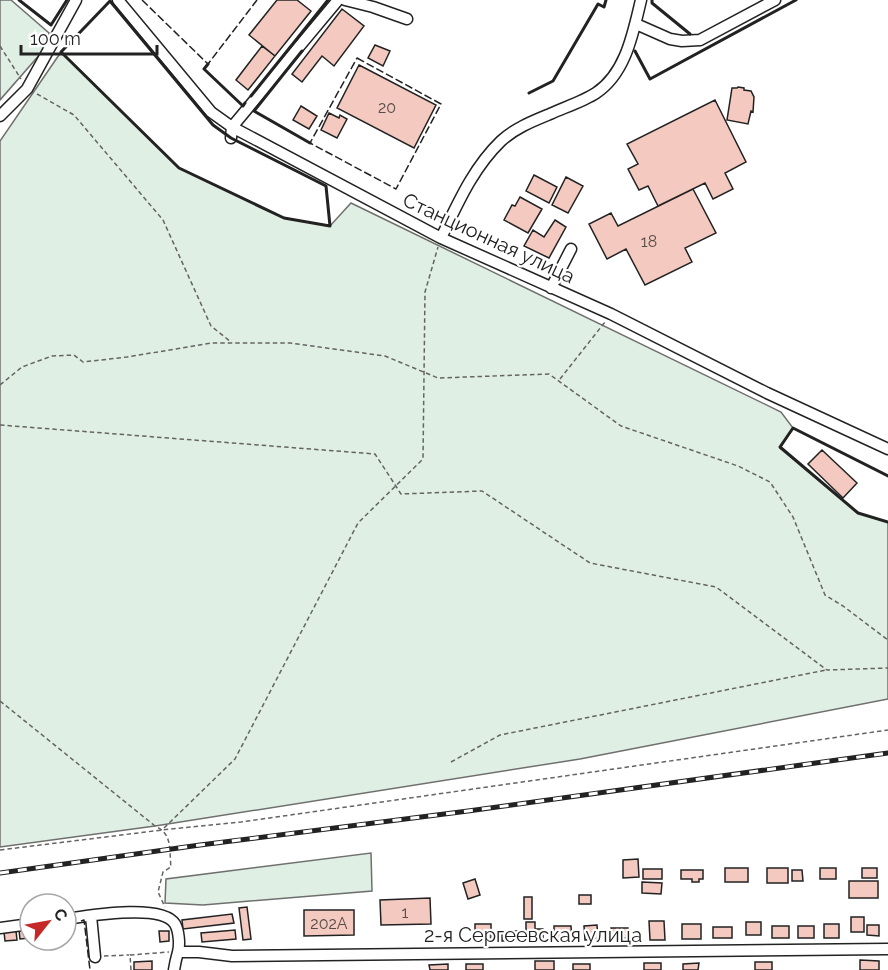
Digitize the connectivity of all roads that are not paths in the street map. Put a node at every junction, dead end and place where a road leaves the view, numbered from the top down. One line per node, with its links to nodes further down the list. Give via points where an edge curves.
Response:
1 (76, 0): 9 (street, via 27,89)
2 (118, 0): 10 (street, Станционная улица)
3 (338, 0): 10 (street)
4 (345, 0): 7 (street)
5 (642, 0): 8 (street)
6 (775, 0): 8 (street, via 700,40 670,39)
7 (407, 19)
8 (636, 24): 11 (street, via 614,76 596,93 522,127 491,152 467,184)
9 (0, 116)
10 (232, 132): 11 (street, Станционная улица)
11 (441, 238): 13 (street, Станционная улица)
12 (571, 249): 13 (street)
13 (551, 288): 14 (street, Станционная улица)
14 (888, 449)
15 (91, 916): 16 (street); 20 (street, via 139,912 161,916 173,921); 21 (street)
16 (78, 918)
17 (18, 926): 18 (street)
18 (0, 928)
19 (888, 949): 20 (street, 2-я Сергеевская улица, via 232,956)
20 (179, 952): 22 (street)
21 (95, 957)
22 (174, 970)

